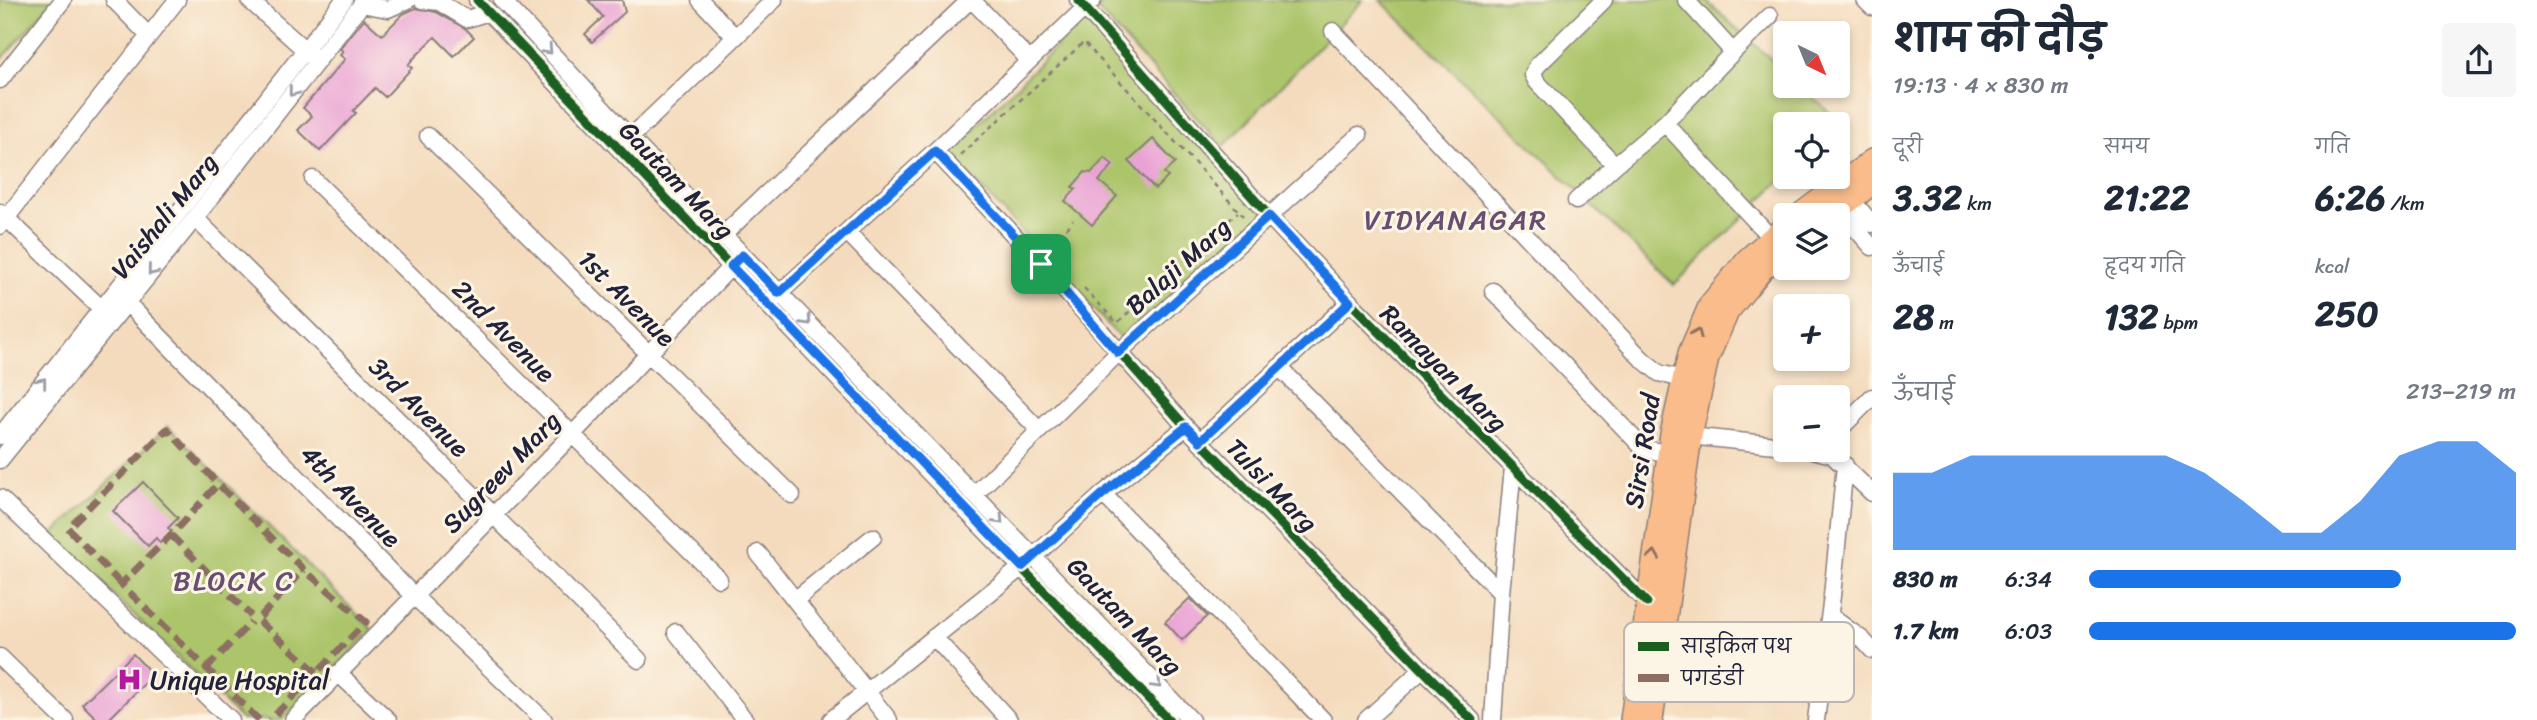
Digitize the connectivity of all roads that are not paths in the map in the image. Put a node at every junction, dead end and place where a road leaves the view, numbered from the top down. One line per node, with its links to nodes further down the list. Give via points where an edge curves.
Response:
1 (63, 0): 27 (street)
2 (114, 0): 22 (street)
3 (177, 0): 22 (street)
4 (249, 0): 25 (street)
5 (344, 0): 25 (street, Vaishali Marg)
6 (408, 0): 16 (street, via 388,9)
7 (422, 0): 19 (street, via 439,2 467,19)
8 (477, 0): 19 (street, Gautam Marg)
9 (502, 0): 31 (street, Gautam Marg, one-way to 31)
10 (700, 0): 23 (street)
11 (774, 0): 23 (street)
12 (971, 0): 26 (street); 45 (street)
13 (1604, 0): 34 (street, via 1533,75)
14 (1686, 0): 24 (street)
15 (1865, 0): 18 (street)
16 (364, 1): 25 (street, Vaishali Marg)
17 (1085, 3): 26 (street); 39 (street, Ramayan Marg)
18 (1872, 7)
19 (489, 12): 49 (street, Gautam Marg)
20 (1770, 16): 24 (street)
21 (1333, 32): 58 (street, via 1642,359 1659,373)
22 (148, 35): 41 (street)
23 (735, 37): 31 (street)
24 (1733, 52): 28 (street)
25 (311, 56): 40 (street, Vaishali Marg, one-way to 40); 54 (street, Vaishali Marg, via 187,202)
26 (1029, 60): 32 (street)
27 (1, 76)
28 (1665, 123): 34 (street); 44 (street)
29 (1359, 135): 39 (street, Balaji Marg)
30 (428, 136): 55 (street, 1st Avenue)
31 (630, 138): 45 (street, Gautam Marg)
32 (935, 151): 43 (street); 56 (street, Tulsi Marg)
33 (1872, 160): 38 (main road)
34 (1615, 165): 37 (street)
35 (313, 178): 63 (street, 2nd Avenue)
36 (1872, 184): 38 (main road)
37 (1576, 201)
38 (1838, 201): 42 (street); 47 (street)
39 (1269, 216): 53 (street, Ramayan Marg); 56 (street, Balaji Marg)
40 (195, 218): 52 (street, Vaishali Marg, one-way to 52); 77 (street, 3rd Avenue)
41 (2, 219): 54 (street)
42 (1872, 224)
43 (847, 232): 51 (street); 62 (street)
44 (1773, 232)
45 (723, 235): 49 (street, Gautam Marg)
46 (1773, 243): 58 (main road, Sirsi Road, one-way to 46, via 1710,304 1747,259)
47 (1872, 247)
48 (1773, 251): 66 (main road, Sirsi Road, via 1728,312)
49 (736, 260): 51 (street, Gautam Marg); 55 (street, Sugreev Marg)
50 (1493, 291): 66 (street, via 1644,449)
51 (773, 299): 75 (street, Gautam Marg, one-way to 75); 80 (street, Gautam Marg)
52 (126, 302): 54 (street, Vaishali Marg); 83 (street, 4th Avenue)
53 (1350, 302): 57 (street); 71 (street, Ramayan Marg)
54 (106, 314): 64 (street, Vaishali Marg, one-way to 54); 68 (street, Vaishali Marg)
55 (647, 353): 63 (street, Sugreev Marg); 74 (street, 1st Avenue)
56 (1118, 353): 61 (street, Tulsi Marg); 62 (street, Balaji Marg)
57 (1279, 367): 65 (street); 82 (street)
58 (1682, 379): 66 (main road, Sirsi Road)
59 (1872, 397): 60 (street)
60 (1850, 419)
61 (1186, 427): 65 (street, Tulsi Marg); 73 (street)
62 (1038, 429): 75 (street, Balaji Marg)
63 (573, 434): 77 (street, Sugreev Marg); 81 (street, 2nd Avenue)
64 (0, 436)
65 (1200, 441): 97 (street, Tulsi Marg)
66 (1677, 441): 67 (street); 85 (main road, Sirsi Road, one-way to 66); 88 (main road, Sirsi Road)
67 (1773, 445)
68 (0, 460)
69 (1841, 462): 70 (street)
70 (1845, 465): 72 (street); 86 (street)
71 (1513, 467): 82 (street); 85 (street, Ramayan Marg)
72 (1872, 493)
73 (1103, 494): 80 (street); 114 (street)
74 (792, 495)
75 (974, 495): 80 (street, Gautam Marg, one-way to 80)
76 (0, 498): 104 (street)
77 (493, 516): 83 (street, Sugreev Marg); 96 (street, 3rd Avenue)
78 (873, 537): 84 (street)
79 (758, 553): 84 (street)
80 (1028, 562): 93 (street); 112 (street, Gautam Marg); 113 (street, Gautam Marg, one-way to 113)
81 (719, 579)
82 (1501, 593): 117 (street)
83 (414, 596): 98 (street, Sugreev Marg); 107 (street, 4th Avenue)
84 (795, 600): 99 (street)
85 (1647, 603): 87 (main road, Sirsi Road)
86 (1830, 616): 89 (street); 90 (street)
87 (1644, 622)
88 (1661, 622)
89 (1829, 622)
90 (1838, 622)
91 (676, 632): 108 (street)
92 (1854, 633): 94 (street)
93 (934, 637): 99 (street); 111 (street)
94 (1872, 650)
95 (0, 657): 103 (street)
96 (639, 660)
97 (1422, 670): 115 (street); 116 (street, Tulsi Marg)
98 (338, 673): 105 (street, Sugreev Marg); 106 (street)
99 (866, 692): 109 (street); 110 (street)
100 (1633, 702): 118 (main road, Sirsi Road)
101 (1654, 702): 119 (main road, Sirsi Road)
102 (1818, 702): 120 (street)
103 (65, 720)
104 (231, 720)
105 (293, 720)
106 (388, 720)
107 (544, 720)
108 (745, 720)
109 (831, 720)
110 (888, 720)
111 (1009, 720)
112 (1169, 720)
113 (1191, 720)
114 (1323, 720)
115 (1366, 720)
116 (1472, 720)
117 (1493, 720)
118 (1631, 720)
119 (1652, 720)
120 (1816, 720)

